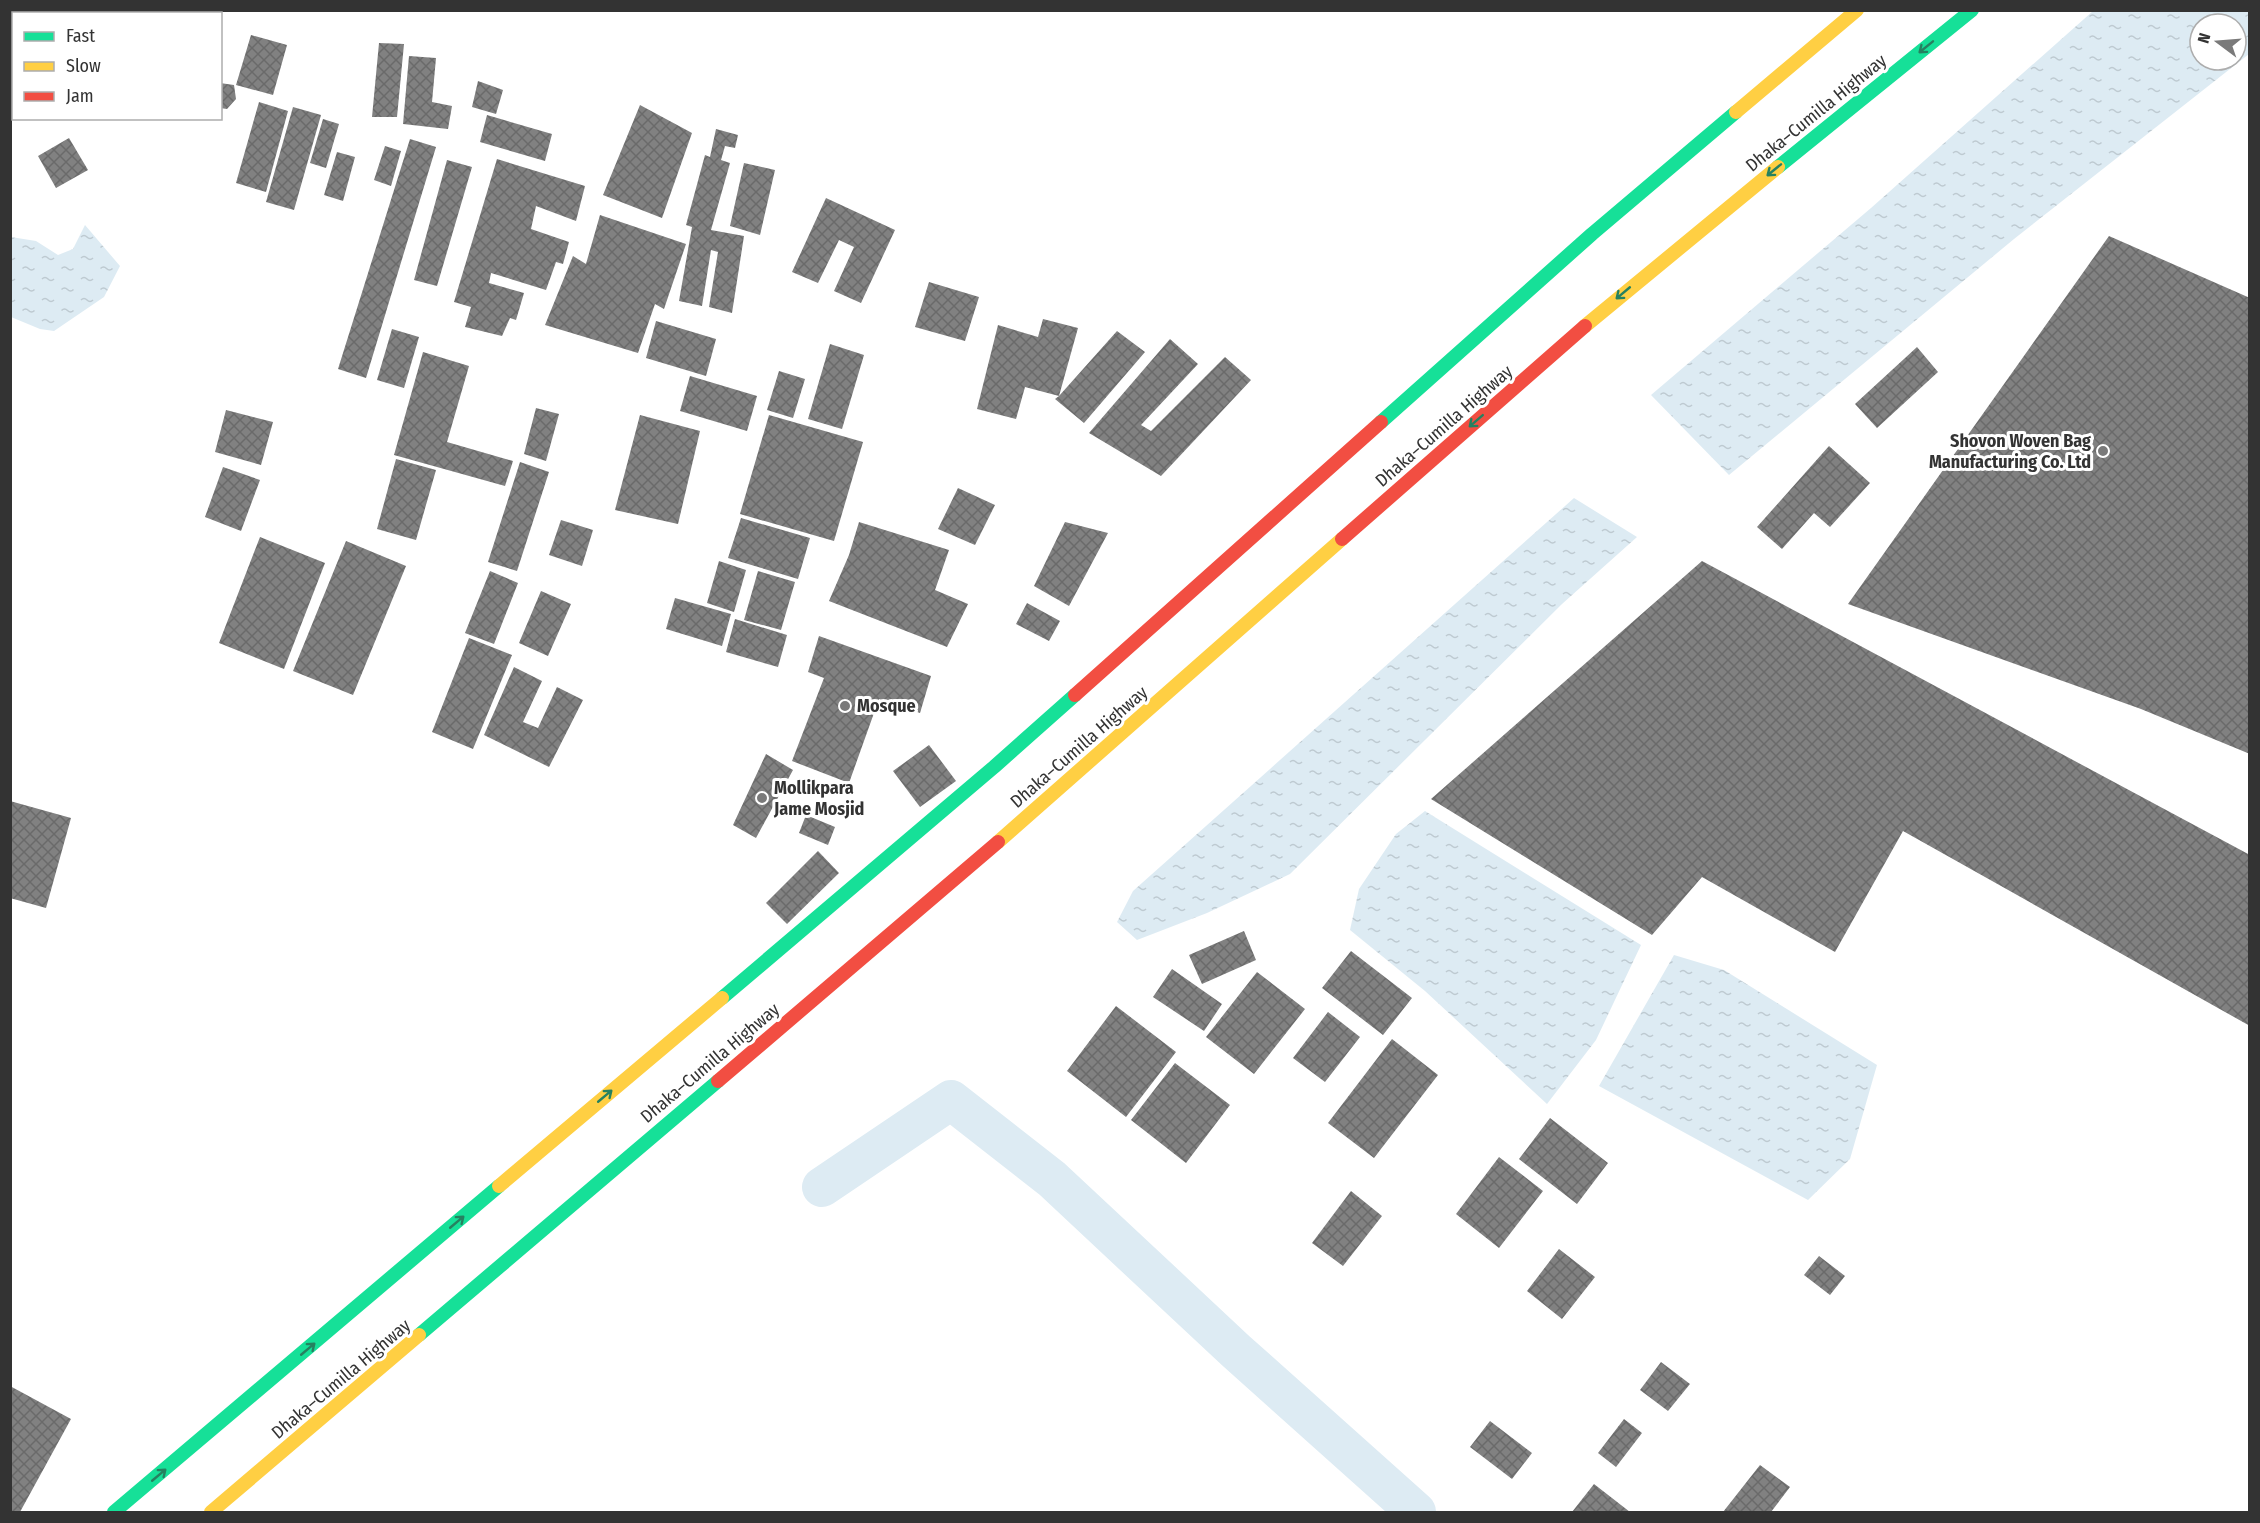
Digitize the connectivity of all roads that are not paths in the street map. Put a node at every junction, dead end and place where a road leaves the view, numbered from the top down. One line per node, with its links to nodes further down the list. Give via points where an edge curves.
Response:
1 (1857, 10): 3 (highway, one-way to 1, via 994,767 1592,234)
2 (1972, 10): 4 (highway, Dhaka–Cumilla Highway, one-way to 4, via 1621,294 994,845)
3 (114, 1512)
4 (212, 1512)

